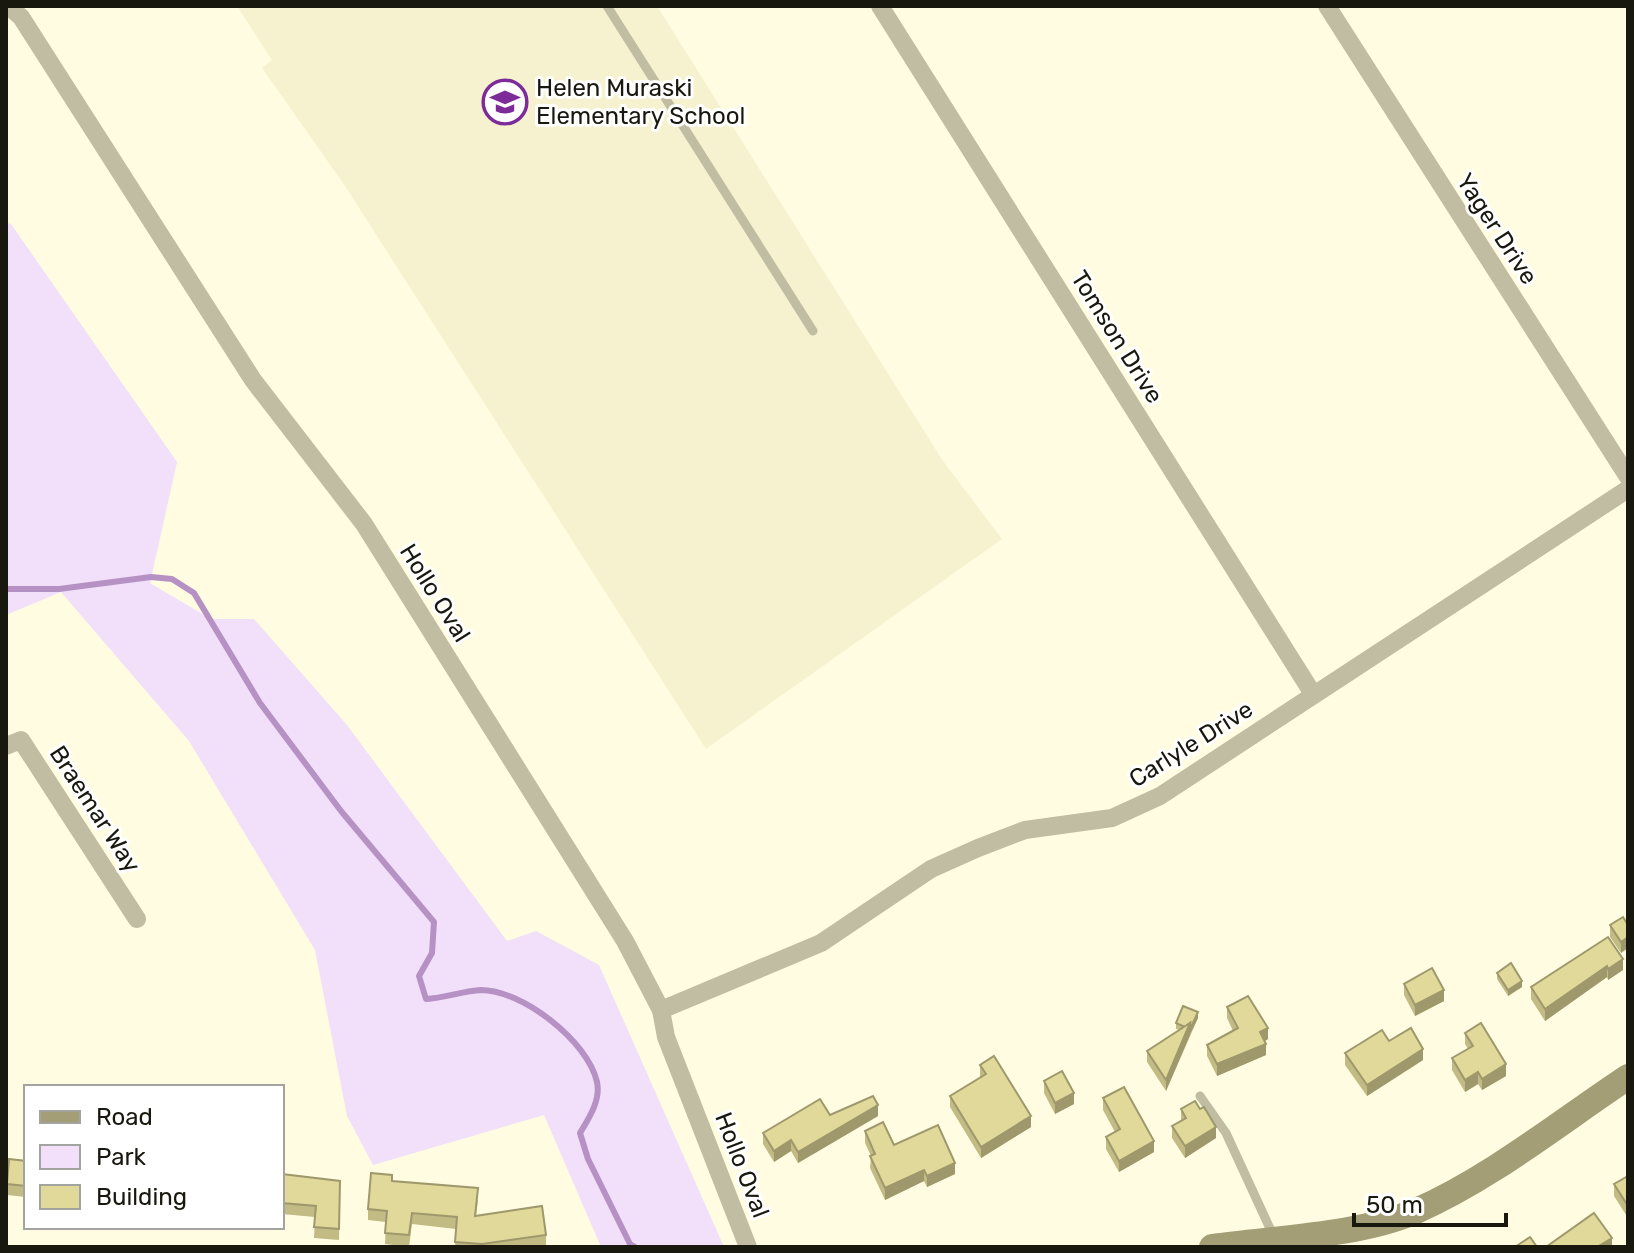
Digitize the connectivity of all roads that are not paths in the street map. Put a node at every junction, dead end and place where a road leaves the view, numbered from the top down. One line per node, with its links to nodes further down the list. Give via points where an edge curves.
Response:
1 (8, 6): 11 (street, Hollo Oval, via 21,17 253,380 364,524 625,941)
2 (607, 6): 5 (lane)
3 (880, 6): 8 (street, Tomson Drive)
4 (1327, 6): 6 (street, Yager Drive)
5 (813, 331)
6 (1628, 477)
7 (1628, 489): 8 (street, Carlyle Drive)
8 (1313, 694): 11 (street, Carlyle Drive, via 1160,796 1112,818 1025,830 978,848 931,869 821,943)
9 (6, 746): 10 (street, Braemar Way, via 21,740)
10 (137, 919)
11 (661, 1010): 15 (street, Hollo Oval, via 666,1037)
12 (1628, 1077): 14 (street, via 1479,1176 1415,1211 1361,1226)
13 (1200, 1096): 14 (lane, via 1214,1110)
14 (1275, 1238): 16 (street)
15 (748, 1247)
16 (1212, 1247)

